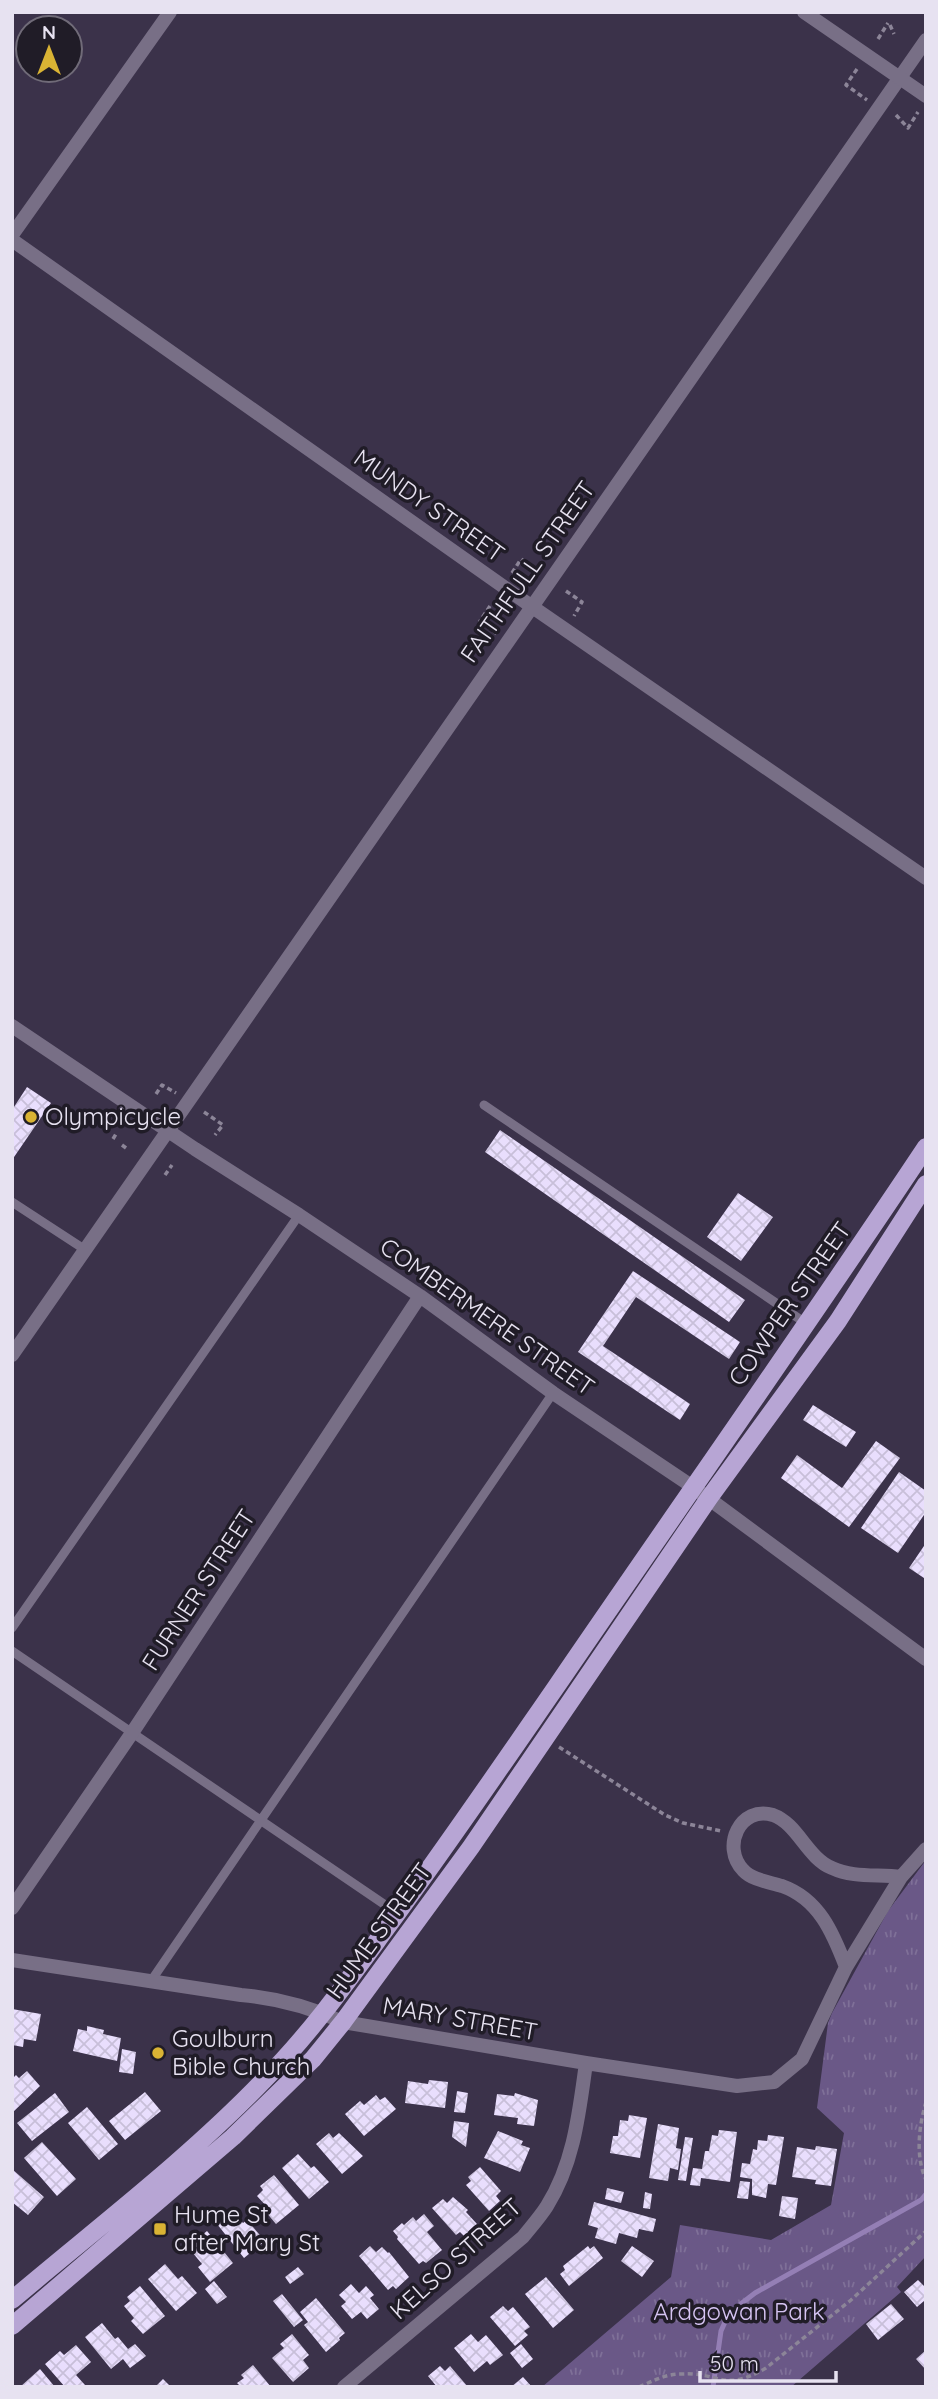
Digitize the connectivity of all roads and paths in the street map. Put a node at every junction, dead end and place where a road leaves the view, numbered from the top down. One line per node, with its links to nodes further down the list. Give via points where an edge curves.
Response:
1 (170, 12): 12 (street)
2 (804, 12): 7 (street)
3 (894, 33): 4 (path, via 889,24)
4 (878, 39)
5 (926, 40): 7 (street, FAITHFULL STREET)
6 (857, 69): 9 (path, via 846,85)
7 (900, 78): 8 (street); 17 (street, FAITHFULL STREET)
8 (926, 96)
9 (866, 100)
10 (918, 112): 11 (path, via 908,128)
11 (896, 115)
12 (12, 237): 17 (street, MUNDY STREET)
13 (541, 573): 14 (path, via 521,559)
14 (511, 575)
15 (566, 591): 18 (path, via 582,602)
16 (491, 606): 19 (path, via 480,621)
17 (531, 606): 20 (street, MUNDY STREET); 26 (street, FAITHFULL STREET)
18 (572, 618)
19 (498, 634)
20 (926, 878)
21 (12, 1026): 26 (street, COMBERMERE STREET)
22 (176, 1093): 23 (path, via 162,1085)
23 (156, 1094)
24 (484, 1105): 36 (lane)
25 (204, 1112): 27 (path, via 223,1125)
26 (168, 1130): 33 (street, COMBERMERE STREET); 34 (street, FAITHFULL STREET)
27 (215, 1135)
28 (926, 1147): 36 (main road, COWPER STREET)
29 (172, 1165): 30 (path)
30 (164, 1175)
31 (926, 1184): 40 (main road, COWPER STREET, via 838,1321)
32 (12, 1202): 34 (lane)
33 (299, 1215): 35 (street, COMBERMERE STREET); 41 (lane)
34 (84, 1249): 37 (street, FAITHFULL STREET)
35 (420, 1296): 38 (street, COMBERMERE STREET); 44 (street, FURNER STREET)
36 (807, 1324): 39 (main road, COWPER STREET)
37 (12, 1355)
38 (553, 1392): 39 (street, COMBERMERE STREET); 46 (lane)
39 (693, 1487): 40 (street, COMBERMERE STREET); 51 (main road, HUME STREET)
40 (709, 1499): 43 (street, COMBERMERE STREET); 45 (main road, HUME STREET)
41 (12, 1628)
42 (12, 1651): 44 (lane)
43 (926, 1659)
44 (132, 1732): 46 (lane); 50 (street, FURNER STREET)
45 (545, 1738): 47 (path, via 665,1815); 56 (main road, HUME STREET)
46 (259, 1821): 51 (lane); 54 (lane)
47 (735, 1834): 49 (street, via 744,1821 756,1814 769,1814 781,1819 830,1868); 53 (street, via 734,1856 743,1870 807,1899 828,1925)
48 (926, 1849): 49 (street, MARY STREET)
49 (901, 1877): 53 (street, MARY STREET)
50 (12, 1908)
51 (397, 1913): 55 (main road, HUME STREET)
52 (12, 1960): 54 (street, MARY STREET)
53 (846, 1967): 57 (street, MARY STREET, via 802,2059 774,2082 737,2086)
54 (151, 1981): 55 (street, MARY STREET, via 274,1998)
55 (324, 2013): 56 (street, MARY STREET); 61 (main road, HUME STREET, via 227,2116)
56 (343, 2022): 57 (street, MARY STREET); 62 (main road, HUME STREET, via 313,2059 233,2137)
57 (586, 2063): 63 (street, KELSO STREET, via 572,2147 546,2207 512,2246)
58 (926, 2102): 59 (path, via 919,2150)
59 (925, 2179)
60 (926, 2231): 64 (path, via 851,2300 766,2368 740,2381 667,2375)
61 (12, 2300)
62 (12, 2326)
63 (344, 2387)
64 (639, 2387)

